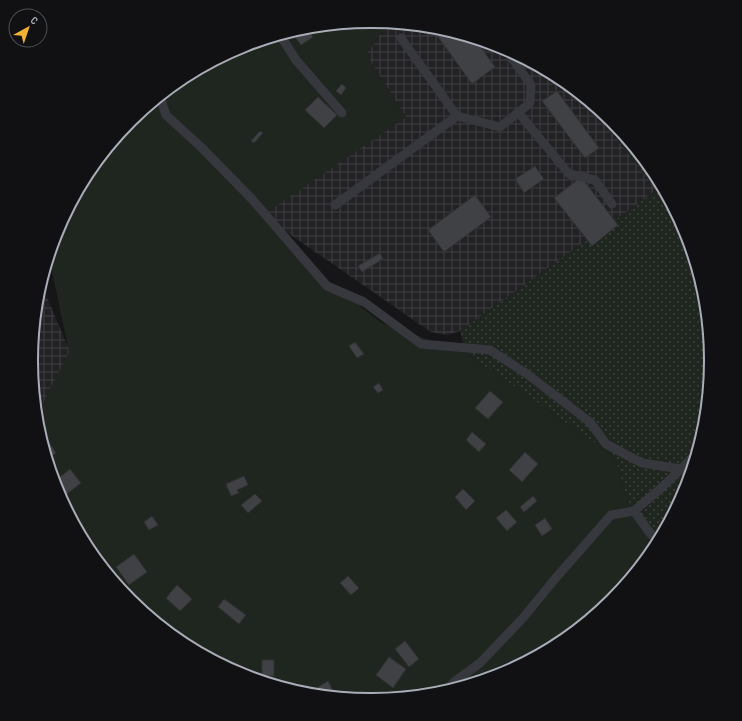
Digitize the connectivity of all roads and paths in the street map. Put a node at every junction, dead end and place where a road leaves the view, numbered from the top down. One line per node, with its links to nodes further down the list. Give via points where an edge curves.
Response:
1 (401, 38): 7 (lane)
2 (283, 40): 6 (lane, via 296,60)
3 (513, 60): 5 (lane, via 531,85 530,103)
4 (162, 103): 11 (lane, via 166,115 251,198 328,286 364,302 421,344 490,350 527,374 590,422 606,444 642,463)
5 (518, 112): 7 (lane, via 500,127); 8 (lane, via 569,174 595,180)
6 (342, 113)
7 (457, 116): 9 (lane)
8 (612, 204)
9 (335, 205)
10 (687, 463): 11 (lane)
11 (681, 469): 12 (lane)
12 (634, 511): 13 (lane); 14 (lane, via 611,516 523,618 480,663)
13 (653, 536)
14 (453, 683)

